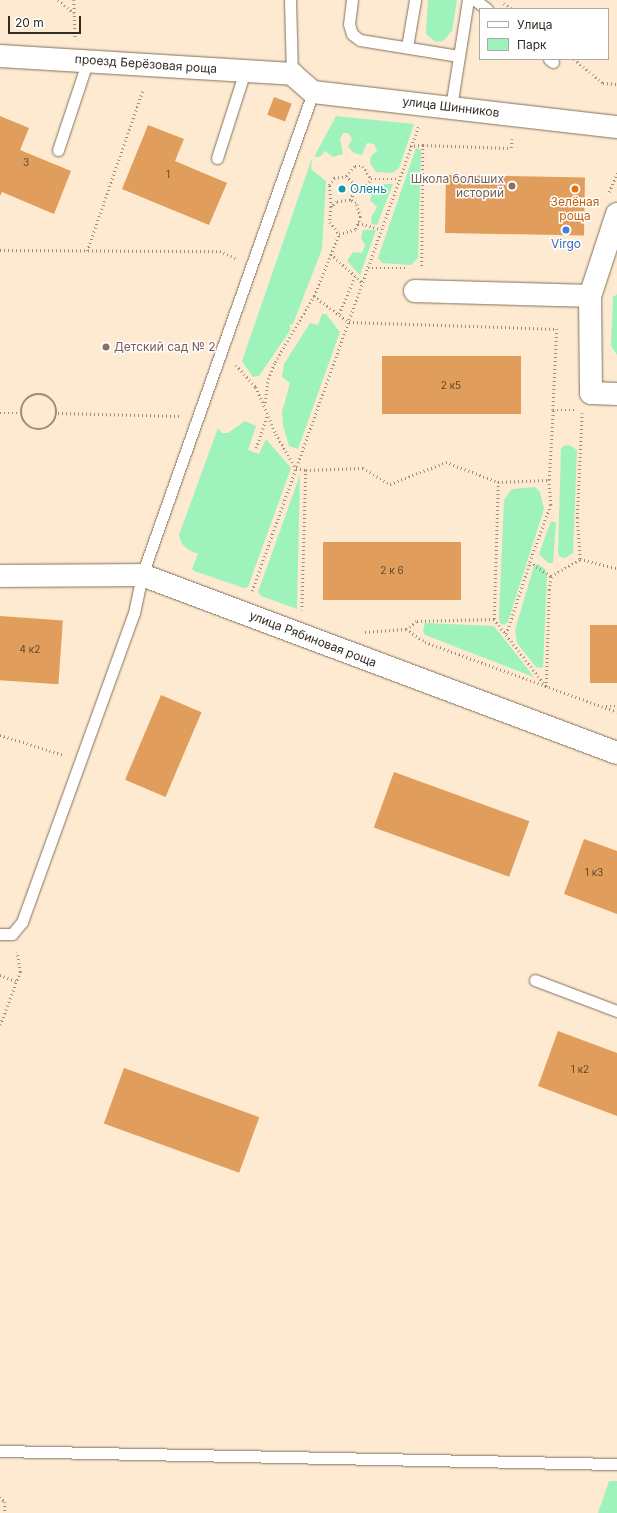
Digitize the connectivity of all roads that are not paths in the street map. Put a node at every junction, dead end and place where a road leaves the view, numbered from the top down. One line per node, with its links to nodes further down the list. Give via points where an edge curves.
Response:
1 (290, 0): 12 (lane)
2 (352, 0): 7 (lane, via 349,24 352,34 360,40)
3 (415, 0): 7 (lane)
4 (468, 0): 9 (lane)
5 (475, 0): 6 (lane)
6 (485, 8)
7 (407, 47): 9 (lane)
8 (0, 56): 10 (street, проезд Берёзовая роща)
9 (459, 56): 14 (lane)
10 (82, 59): 11 (street, проезд Берёзовая роща); 16 (lane)
11 (245, 70): 12 (street, проезд Берёзовая роща); 17 (lane)
12 (292, 74): 13 (street)
13 (313, 92): 14 (street, улица Шинников); 22 (lane)
14 (451, 107): 15 (street, улица Шинников)
15 (617, 127)
16 (58, 150)
17 (217, 158)
18 (617, 214): 20 (street)
19 (421, 291): 20 (street)
20 (590, 296): 21 (street, via 591,393)
21 (617, 394)
22 (142, 575): 23 (street, улица Рябиновая роща); 24 (street, улица Рябиновая роща); 25 (lane, via 134,613 22,922 12,934)
23 (0, 576)
24 (617, 753)
25 (0, 934)
26 (535, 980): 27 (lane)
27 (617, 1011)
28 (0, 1451): 29 (lane)
29 (617, 1464)

